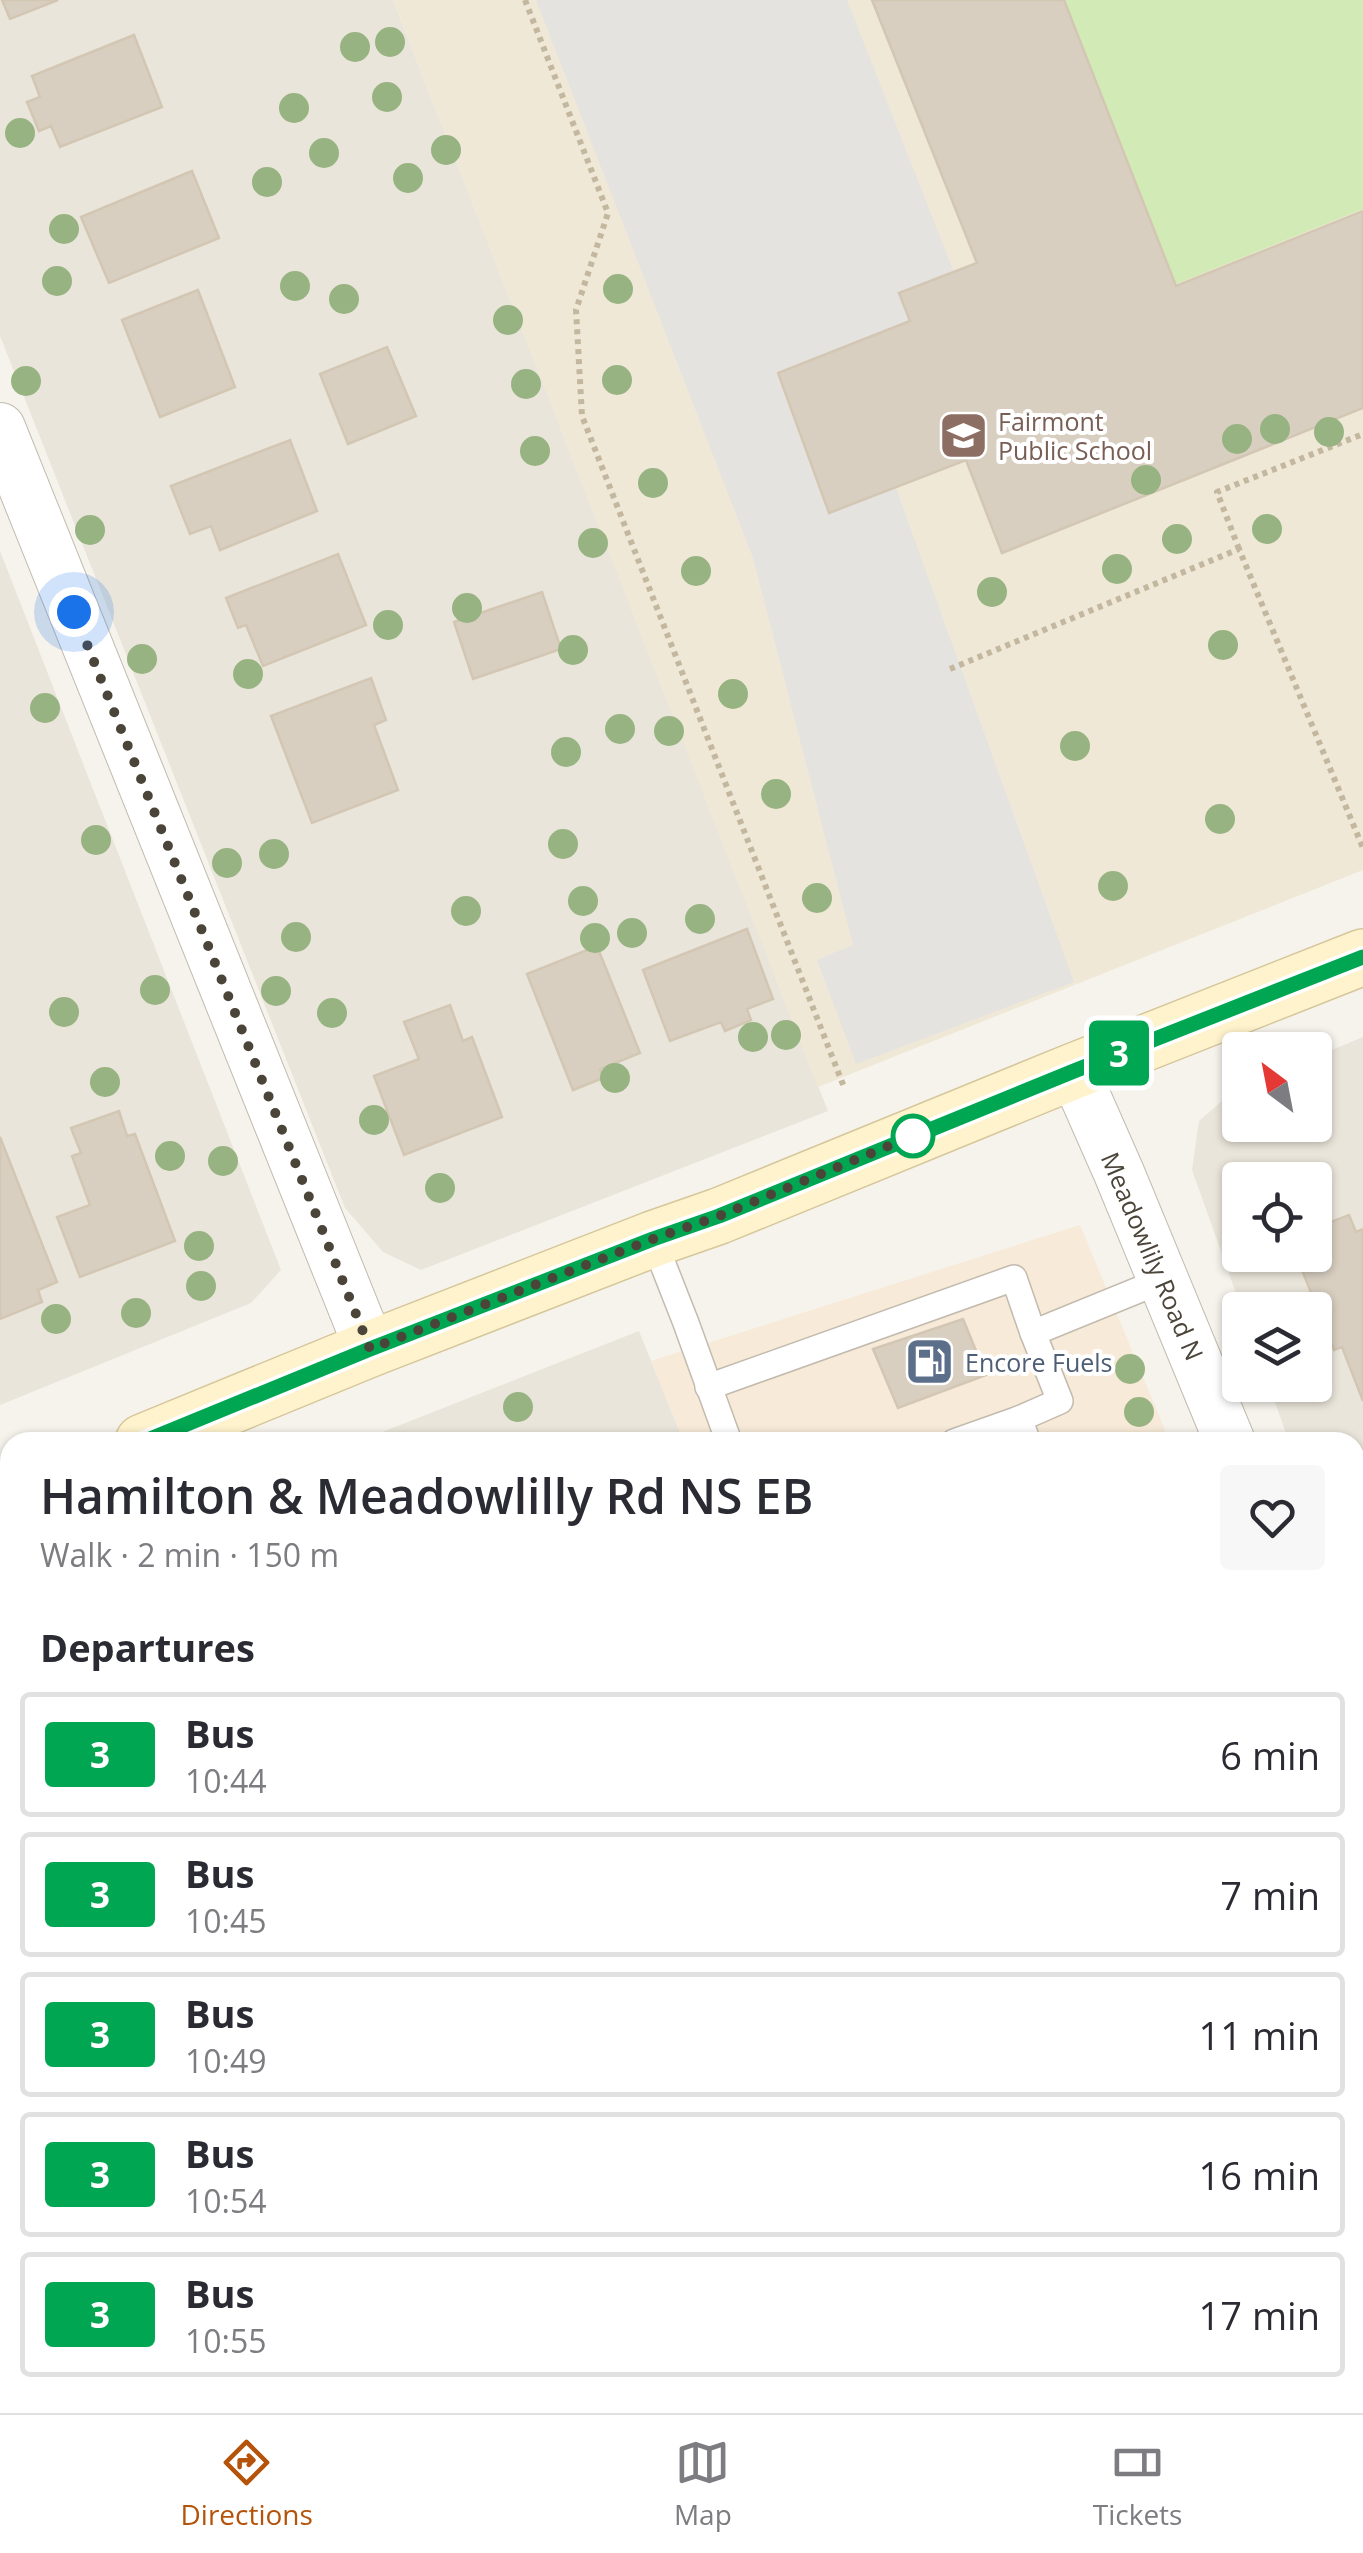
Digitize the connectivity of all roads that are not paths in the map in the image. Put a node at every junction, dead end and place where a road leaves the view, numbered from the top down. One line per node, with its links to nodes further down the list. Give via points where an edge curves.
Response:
1 (0, 428): 7 (street)
2 (1363, 957): 3 (main road)
3 (1074, 1071): 4 (main road); 5 (street, Meadowlily Road N)
4 (653, 1239): 7 (main road); 8 (lane)
5 (1163, 1280): 6 (lane); 12 (street, Meadowlily Road N)
6 (1033, 1333): 8 (lane, via 1014,1278); 9 (lane, via 1060,1401)
7 (370, 1349): 10 (main road)
8 (708, 1387): 11 (lane)
9 (1023, 1431)
10 (167, 1432)
11 (725, 1432)
12 (1226, 1432)

